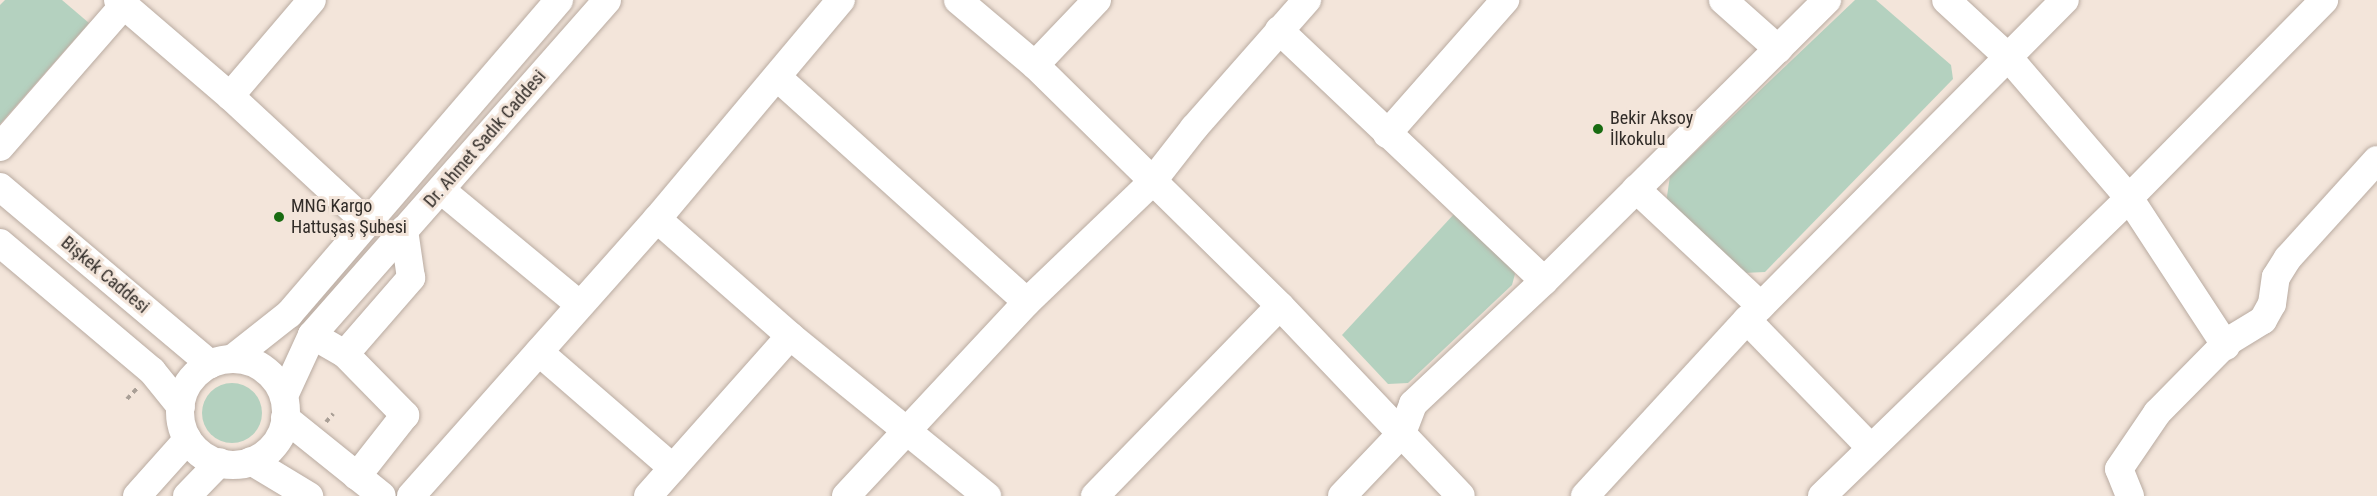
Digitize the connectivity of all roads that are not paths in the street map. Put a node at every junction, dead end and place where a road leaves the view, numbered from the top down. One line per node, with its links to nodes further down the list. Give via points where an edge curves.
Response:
1 (312, 0): 20 (street)
2 (559, 0): 30 (street, Dr. Ahmet Sadık Caddesi)
3 (607, 0): 27 (street, Dr. Ahmet Sadık Caddesi)
4 (841, 0): 19 (street)
5 (958, 0): 18 (street)
6 (1097, 0): 18 (street)
7 (1307, 0): 15 (street)
8 (1505, 0): 21 (street)
9 (1723, 0): 16 (street)
10 (1827, 0): 16 (street)
11 (1946, 0): 17 (street)
12 (2065, 0): 17 (street)
13 (2324, 0): 28 (street)
14 (120, 3): 20 (street); 22 (street)
15 (1279, 30): 21 (street); 24 (street)
16 (1778, 49): 26 (street)
17 (2008, 57): 28 (street); 37 (street)
18 (1035, 65): 24 (street)
19 (777, 77): 29 (street); 34 (street)
20 (230, 96): 30 (street)
21 (1387, 134): 33 (street)
22 (0, 147)
23 (2377, 160): 40 (street, via 2288,258 2276,277 2272,304 2263,320)
24 (1152, 183): 34 (street); 36 (street)
25 (0, 187): 43 (street, Bişkek Caddesi)
26 (1636, 189): 33 (street); 37 (street)
27 (441, 190): 31 (street, Dr. Ahmet Sadık Caddesi); 35 (street)
28 (2129, 198): 40 (street); 49 (street)
29 (657, 219): 35 (street); 39 (street)
30 (366, 222): 43 (street, Dr. Ahmet Sadık Caddesi, via 289,314)
31 (404, 230): 38 (street, Dr. Ahmet Sadık Caddesi); 42 (street, via 411,278)
32 (0, 243): 44 (street, via 152,372)
33 (1544, 281): 47 (street, via 1413,404)
34 (1027, 302): 46 (street)
35 (579, 304): 41 (street)
36 (1280, 306): 47 (street); 62 (street)
37 (1754, 313): 49 (street); 65 (street)
38 (312, 335): 42 (street); 45 (street, Dr. Ahmet Sadık Caddesi)
39 (790, 336): 46 (street); 52 (street)
40 (2226, 346): 67 (street, via 2157,413 2119,470)
41 (539, 352): 52 (street); 58 (street)
42 (345, 354): 53 (street, via 405,415)
43 (221, 361): 44 (street, via 188,383); 45 (street, via 252,362 266,370)
44 (181, 407): 48 (street)
45 (285, 407): 50 (street, via 277,442); 53 (street)
46 (909, 430): 60 (street); 61 (street)
47 (1402, 433): 63 (street); 64 (street)
48 (188, 439): 51 (street, via 196,450); 54 (street)
49 (1870, 447): 66 (street)
50 (251, 461): 51 (street); 56 (street)
51 (220, 462): 55 (street)
52 (673, 468): 59 (street)
53 (357, 476): 57 (street)
54 (137, 496)
55 (187, 496)
56 (309, 496)
57 (382, 496)
58 (411, 496)
59 (648, 496)
60 (846, 496)
61 (987, 496)
62 (1095, 496)
63 (1342, 496)
64 (1461, 496)
65 (1586, 496)
66 (1822, 496)
67 (2130, 496)

